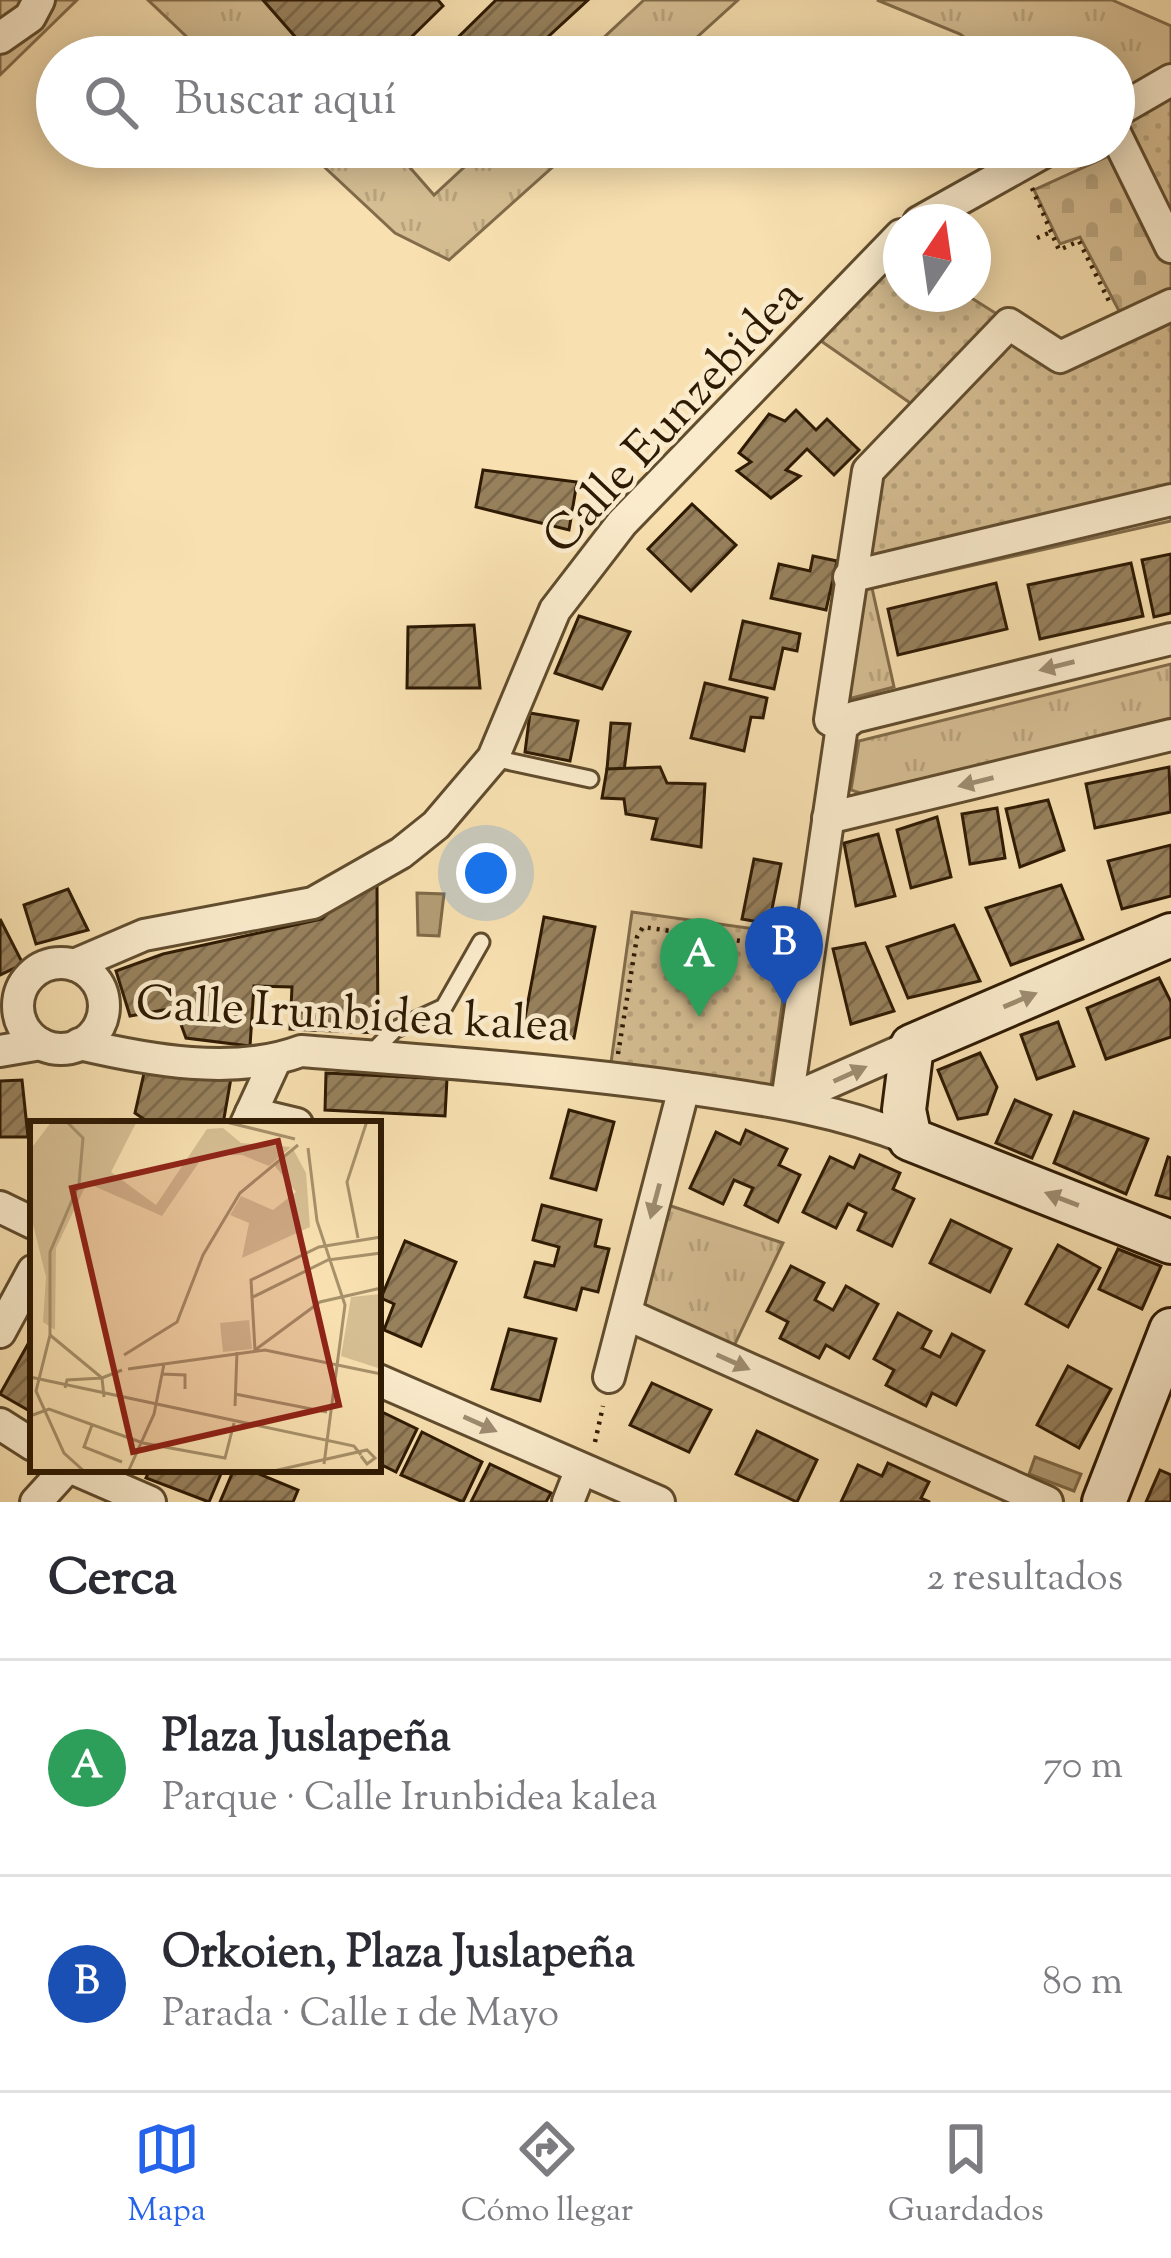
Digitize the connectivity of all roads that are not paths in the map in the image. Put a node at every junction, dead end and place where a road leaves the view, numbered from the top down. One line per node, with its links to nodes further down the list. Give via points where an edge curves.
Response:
1 (39, 0): 2 (street)
2 (0, 38)
3 (1171, 80): 4 (street)
4 (1135, 101)
5 (1038, 168): 7 (street)
6 (1132, 168): 8 (street)
7 (959, 204)
8 (1171, 247)
9 (883, 254): 16 (street, Calle Eunzebidea, via 622,523 555,610)
10 (1171, 304): 12 (street, via 1060,357 1009,324 868,471)
11 (1171, 500): 12 (street)
12 (849, 577): 14 (street, via 830,720)
13 (1171, 639): 14 (street, one-way to 14)
14 (842, 726): 18 (street)
15 (1171, 735): 18 (street, one-way to 18)
16 (493, 758): 17 (lane); 21 (street, Calle Eunzebidea, via 400,854 313,903 144,935)
17 (590, 779)
18 (828, 818): 29 (street)
19 (1171, 934): 24 (street, one-way to 19)
20 (481, 942): 26 (lane, via 443,1007 394,1030)
21 (74, 965): 22 (street, via 40,969 21,989 20,1021); 23 (street, via 97,983 104,1004 98,1028)
22 (41, 1044): 23 (street); 25 (street)
23 (79, 1044): 27 (street, Calle Irunbidea kalea, via 130,1056)
24 (912, 1046): 29 (street, one-way to 24); 31 (street, via 904,1110)
25 (0, 1051)
26 (368, 1057): 27 (street, Calle Irunbidea kalea, via 301,1051); 28 (street, Calle Irunbidea kalea)
27 (275, 1061): 30 (street)
28 (684, 1088): 29 (street, Calle Irunbidea kalea); 36 (street, one-way to 36)
29 (787, 1101): 31 (street, Calle Irunbidea kalea)
30 (249, 1118)
31 (910, 1138): 34 (street, Calle Irunbidea kalea, one-way to 31)
32 (0, 1207): 33 (street)
33 (30, 1222)
34 (1171, 1242)
35 (30, 1277): 38 (street)
36 (626, 1314): 39 (street); 50 (street, one-way to 50)
37 (1171, 1330): 51 (street)
38 (0, 1332)
39 (609, 1376)
40 (381, 1381): 43 (street, one-way to 43)
41 (0, 1424): 42 (street)
42 (30, 1442)
43 (586, 1464): 48 (street); 49 (street)
44 (67, 1472): 46 (street)
45 (77, 1472): 47 (street)
46 (36, 1502)
47 (151, 1502)
48 (568, 1502)
49 (659, 1502)
50 (1047, 1502)
51 (1104, 1502)

